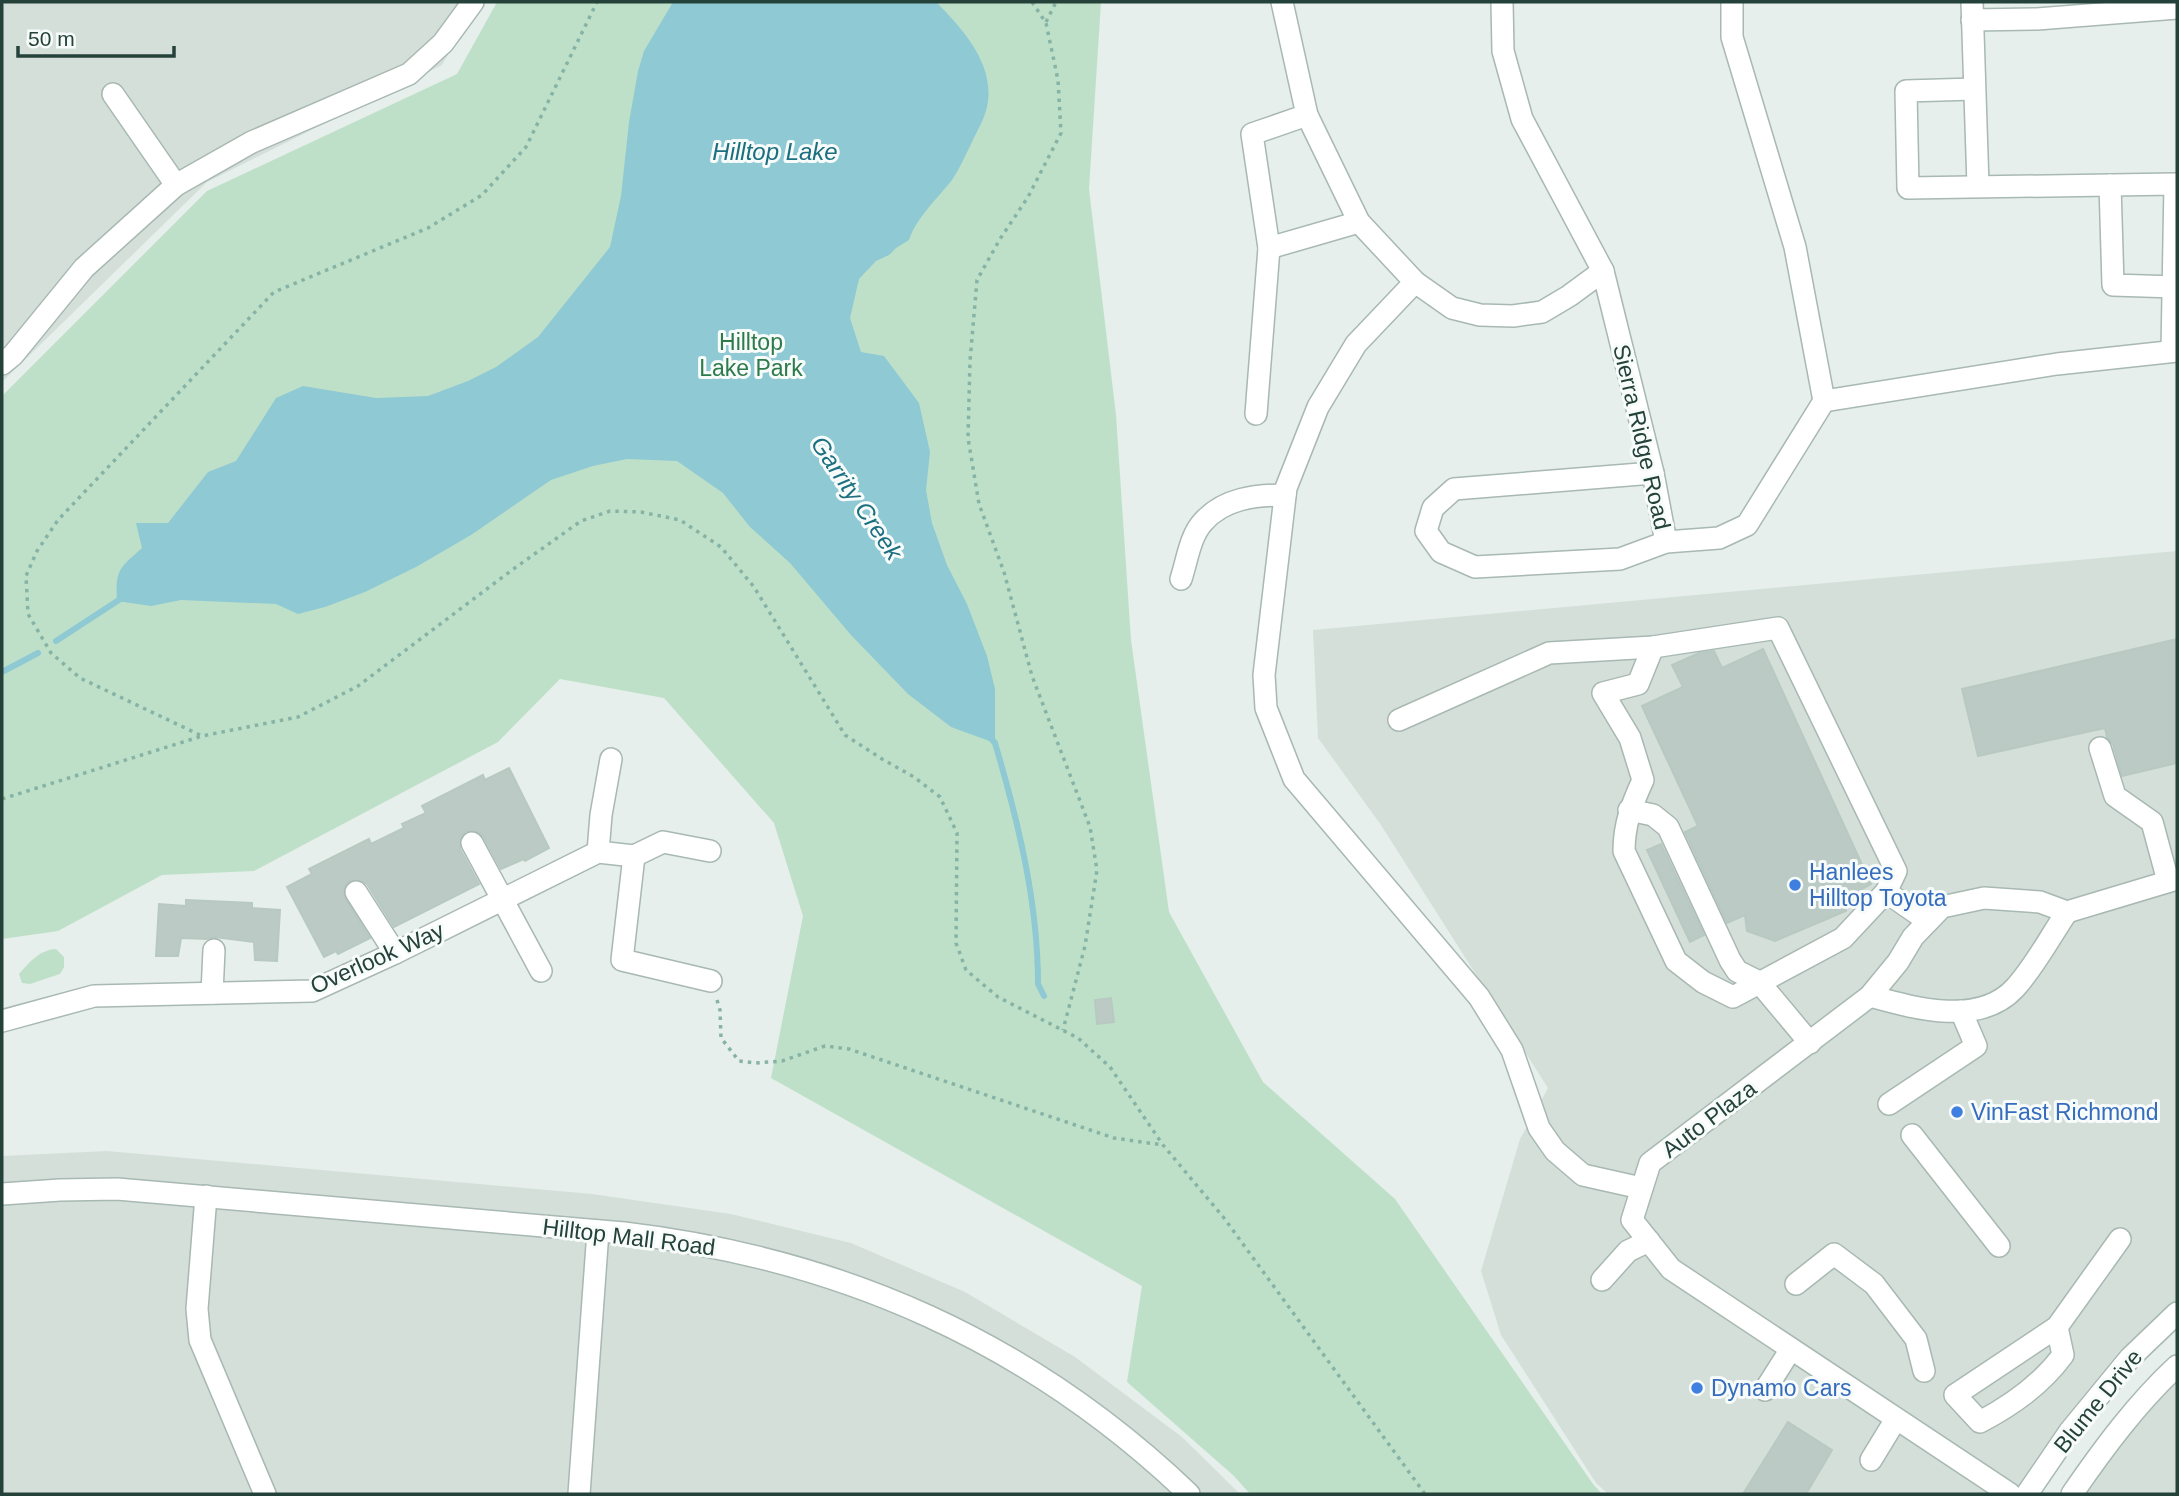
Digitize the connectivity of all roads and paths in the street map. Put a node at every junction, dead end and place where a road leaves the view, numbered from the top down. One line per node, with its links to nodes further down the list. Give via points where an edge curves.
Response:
1 (473, 2): 15 (street, via 443,43 410,74 252,142)
2 (597, 2): 33 (path, via 526,147 482,195 428,228 274,292 58,520 37,551 26,576 28,614 51,653 80,678)
3 (1032, 2): 11 (path)
4 (1056, 2): 11 (path)
5 (1282, 2): 14 (street)
6 (1502, 2): 20 (street, Sierra Ridge Road, via 1503,51 1522,119)
7 (1732, 2): 25 (street, via 1732,37 1795,247)
8 (2177, 8): 9 (street)
9 (2036, 10): 10 (street)
10 (1972, 11): 12 (street)
11 (1046, 23): 57 (path, via 1058,80 1061,133 977,280 968,438 979,504 1004,572 1032,676 1090,827 1097,870 1085,946)
12 (1974, 89): 17 (street); 17 (street, via 1906,91 1908,188)
13 (113, 94): 15 (street)
14 (1307, 116): 18 (street); 19 (street, via 1252,134)
15 (176, 185): 24 (street, via 84,268)
16 (2110, 185): 17 (street); 22 (street, via 2113,285); 22 (street, via 2175,184)
17 (1978, 186)
18 (1359, 222): 19 (street); 21 (street)
19 (1269, 248): 26 (street)
20 (1603, 271): 21 (street, via 1542,312 1513,316 1480,315 1452,307); 27 (street, Sierra Ridge Road)
21 (1415, 282): 28 (street, via 1356,344 1318,407)
22 (2175, 287): 23 (street)
23 (2175, 350): 25 (street)
24 (2, 364)
25 (1824, 401): 29 (street, Sierra Ridge Road, via 1747,525 1719,538)
26 (1256, 414)
27 (1653, 473): 29 (street, Sierra Ridge Road); 29 (street, via 1454,489 1433,508 1426,531 1441,552 1475,567 1620,559)
28 (1285, 495): 30 (street, via 1236,500 1219,509 1202,523); 62 (street, via 1264,675 1266,708 1294,779 1479,997 1512,1050 1539,1128 1555,1151 1583,1175)
29 (1667, 542)
30 (1181, 579)
31 (1653, 647): 32 (street, via 1549,653); 37 (street, via 1638,684 1603,693 1630,738 1643,780); 44 (street, via 1778,628 1896,871)
32 (1399, 720)
33 (202, 736): 36 (path); 57 (path, via 298,717 358,686 581,521 610,511 680,520 721,547 754,587 845,735 940,797 957,833 956,943 966,970 998,997)
34 (2101, 748): 42 (street, via 2115,796 2152,822)
35 (611, 759): 40 (street)
36 (2, 800)
37 (1629, 810): 52 (street, via 1653,815 1668,827 1730,960 1737,971); 52 (street, via 1624,851 1676,961 1733,997)
38 (472, 842): 45 (street)
39 (710, 851): 41 (street, via 663,842)
40 (598, 852): 41 (street); 45 (street, Overlook Way)
41 (634, 856): 51 (street, via 622,960)
42 (2173, 880): 46 (street)
43 (356, 892): 49 (street)
44 (1885, 892): 47 (street); 52 (street, via 1843,938)
45 (503, 899): 49 (street, Overlook Way); 50 (street)
46 (2067, 912): 47 (street, Auto Plaza, via 2040,902 1984,898 1942,907); 55 (street, via 2014,989 1996,1003)
47 (1928, 921): 54 (street, Auto Plaza)
48 (214, 950): 53 (street)
49 (395, 953): 53 (street, Overlook Way, via 312,991)
50 (541, 971)
51 (711, 981): 61 (path, via 720,1010 721,1038 740,1061 782,1061 825,1046 849,1049 1114,1138)
52 (1759, 982): 58 (street)
53 (212, 993): 56 (street, Overlook Way, via 94,996)
54 (1870, 996): 55 (street, via 1920,1010); 58 (street, Auto Plaza)
55 (1961, 1011): 59 (street, via 1976,1046)
56 (2, 1021)
57 (1063, 1030): 61 (path, via 1110,1067)
58 (1810, 1043): 62 (street, Auto Plaza, via 1650,1163)
59 (1889, 1104)
60 (1912, 1135): 68 (street)
61 (1163, 1145): 82 (path, via 1224,1217)
62 (1641, 1188): 67 (street, Auto Plaza, via 1632,1220)
63 (2, 1194): 64 (street, Hilltop Mall Road, via 89,1189)
64 (206, 1196): 65 (street, Hilltop Mall Road); 79 (street, via 197,1309 200,1340)
65 (598, 1231): 80 (street); 81 (street, Hilltop Mall Road, via 674,1239 759,1256 836,1278 906,1306 978,1341 1066,1393)
66 (2120, 1239): 72 (street)
67 (1648, 1241): 69 (street, via 1628,1251); 73 (street, Auto Plaza, via 1671,1269)
68 (1999, 1246)
69 (1602, 1280)
70 (1796, 1284): 75 (street, via 1834,1254 1874,1284 1916,1339)
71 (2177, 1313): 84 (street, Blume Drive, via 2130,1358 2070,1431)
72 (2057, 1327): 72 (street, via 1955,1395 1980,1422 2011,1405 2051,1371 2063,1354)
73 (1791, 1349): 76 (street); 77 (street, Auto Plaza)
74 (2177, 1366): 85 (street, Blume Drive, via 2100,1453)
75 (1924, 1371)
76 (1765, 1390)
77 (1896, 1419): 78 (street); 83 (street, Auto Plaza)
78 (1871, 1460)
79 (265, 1494)
80 (579, 1494)
81 (1189, 1494)
82 (1425, 1494)
83 (2010, 1494)
84 (2027, 1494)
85 (2072, 1494)

